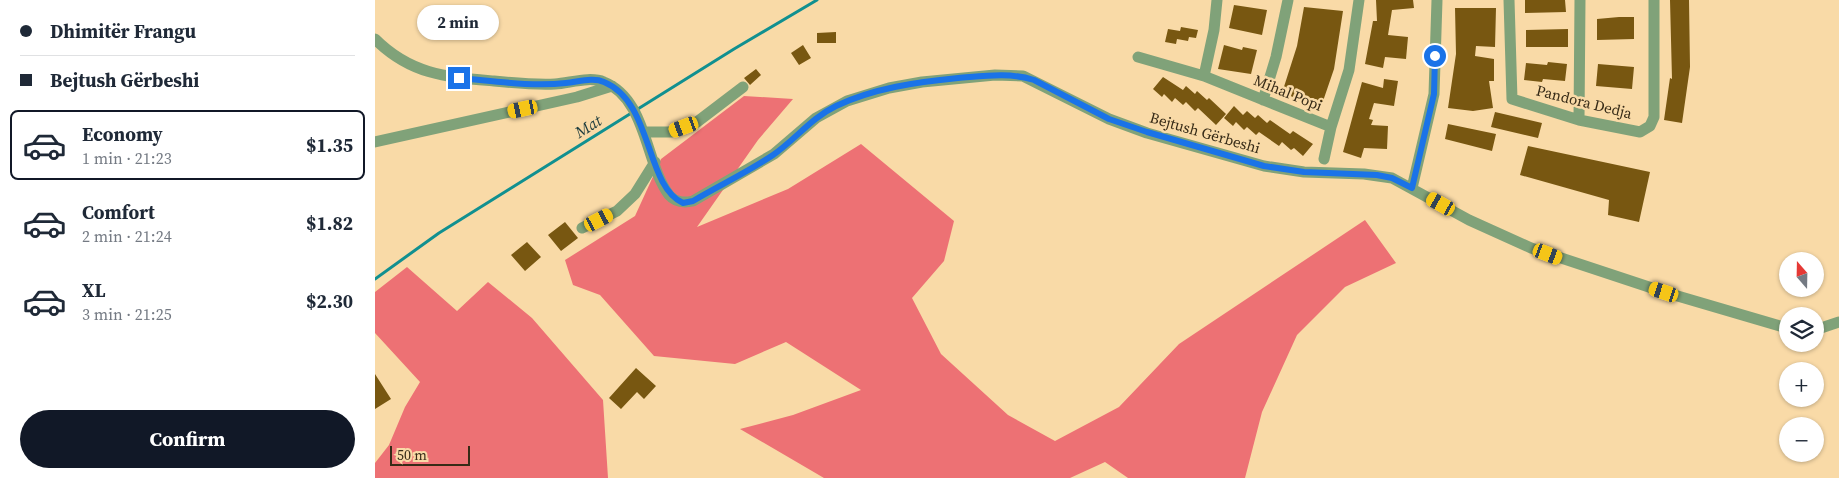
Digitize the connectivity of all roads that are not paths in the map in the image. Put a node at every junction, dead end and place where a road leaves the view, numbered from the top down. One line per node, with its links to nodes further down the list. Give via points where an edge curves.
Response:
1 (1217, 0): 10 (street)
2 (1288, 0): 13 (street)
3 (1359, 0): 15 (street, Mihal Popi, via 1349,70)
4 (1437, 0): 20 (street, via 1434,94)
5 (1509, 0): 14 (street, Pandora Dedja, via 1512,99)
6 (1580, 0): 14 (street)
7 (1654, 0): 14 (street, Pandora Dedja, via 1654,117 1650,126 1640,132)
8 (375, 39): 11 (street, via 408,64 443,76 552,84 599,80)
9 (1138, 57): 10 (street, Mihal Popi)
10 (1204, 76): 13 (street, Mihal Popi)
11 (612, 86): 16 (street, Bejtush Gërbeshi, via 627,101); 17 (street, via 577,97)
12 (743, 87): 16 (street, via 697,122 671,132)
13 (1263, 100): 15 (street, Mihal Popi)
14 (1579, 120)
15 (1331, 127): 18 (street)
16 (644, 132): 19 (street, Bejtush Gërbeshi)
17 (375, 142)
18 (1324, 159)
19 (655, 162): 20 (street, Bejtush Gërbeshi, via 669,195 683,203 693,201 774,154 816,118 847,101 923,82 1008,75 1034,80 1109,119 1264,166 1377,175); 21 (street, via 635,194 617,211)
20 (1412, 188): 23 (street, Bejtush Gërbeshi, via 1469,220 1531,248)
21 (582, 228)
22 (1839, 322): 24 (street)
23 (1779, 326)
24 (1824, 327)

